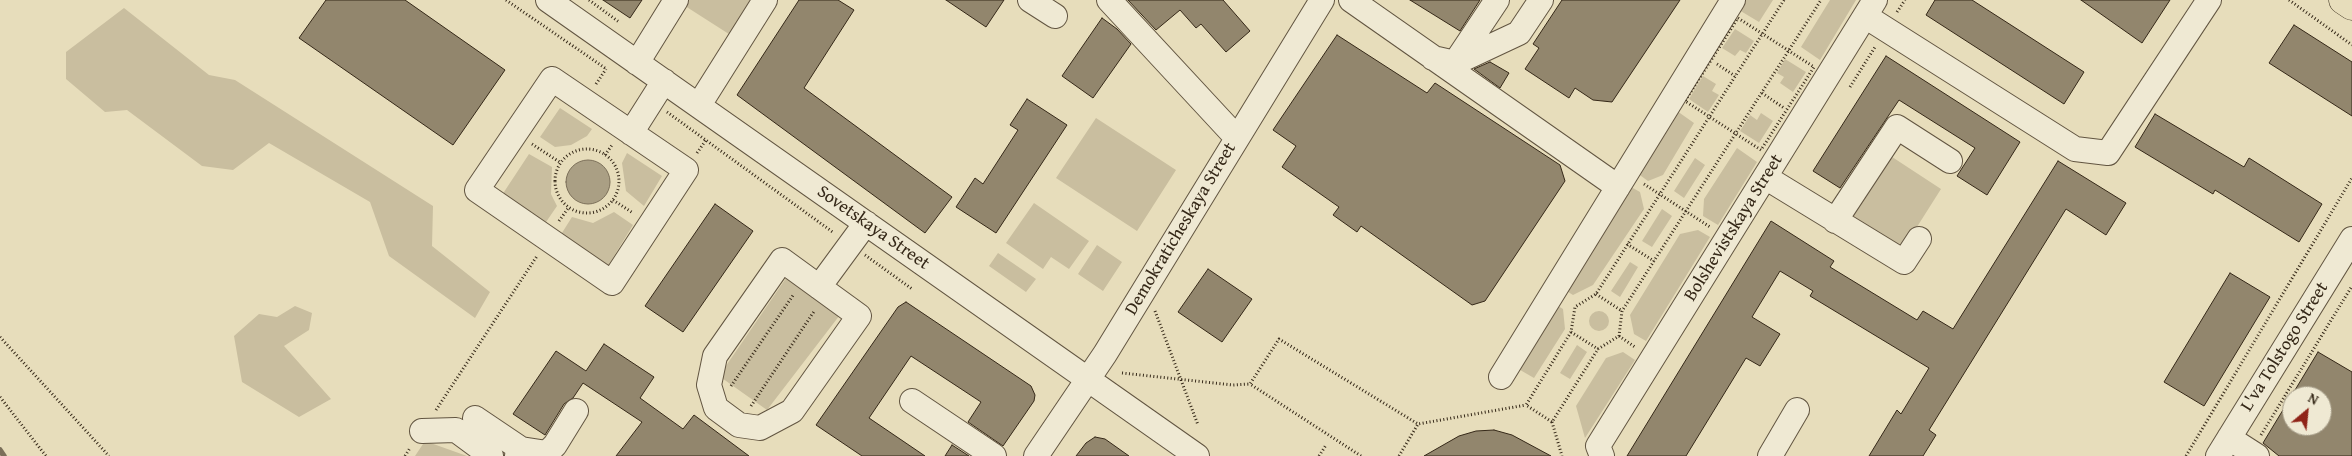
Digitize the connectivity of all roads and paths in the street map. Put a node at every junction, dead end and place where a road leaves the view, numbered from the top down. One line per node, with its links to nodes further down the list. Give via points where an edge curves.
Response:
1 (506, 0): 28 (path)
2 (548, 0): 27 (street, Sovetskaya Street)
3 (589, 0): 21 (path)
4 (676, 0): 27 (street)
5 (765, 0): 33 (street)
6 (1030, 0): 20 (street)
7 (1109, 0): 39 (street)
8 (1322, 0): 39 (street, Demokraticheskaya Street)
9 (1351, 0): 26 (street)
10 (1497, 0): 26 (street)
11 (1540, 0): 26 (street, via 1519,33)
12 (1733, 0): 44 (street)
13 (1784, 0): 22 (path)
14 (1822, 0): 24 (path)
15 (2209, 0): 19 (street, via 2108,153 2075,149 2033,125)
16 (2288, 0): 23 (path)
17 (2343, 0): 18 (main road)
18 (2352, 6)
19 (1870, 8): 42 (street, Bolshevistskaya Street)
20 (1055, 16)
21 (624, 26)
22 (1762, 34): 24 (path); 25 (path, via 1738,18); 29 (path)
23 (2352, 45)
24 (1789, 51): 31 (path); 34 (path, via 1814,67)
25 (1711, 60): 29 (path); 35 (path, via 1685,101)
26 (1444, 61): 44 (street)
27 (637, 63): 30 (street, Sovetskaya Street)
28 (614, 74)
29 (1735, 76): 35 (path)
30 (664, 81): 32 (street); 33 (street, Sovetskaya Street)
31 (1762, 93): 34 (path); 38 (path)
32 (652, 101): 36 (street); 52 (path)
33 (699, 105): 48 (street, Sovetskaya Street)
34 (1787, 110): 38 (path, via 1761,150)
35 (1709, 117): 38 (path); 45 (path)
36 (631, 133): 37 (street, via 552,79); 37 (street, via 686,170 612,283 476,190)
37 (516, 134): 41 (path)
38 (1736, 134): 46 (path)
39 (1237, 138): 68 (street, Demokraticheskaya Street)
40 (1950, 161): 47 (street, via 1896,127)
41 (561, 163): 41 (path, via 581,150 605,155 619,176 613,200 593,213 569,207 560,199 556,187 556,174)
42 (1765, 177): 47 (street); 49 (street, Bolshevistskaya Street)
43 (2352, 178): 99 (path)
44 (1622, 180): 45 (path); 66 (street)
45 (1660, 194): 46 (path); 51 (path)
46 (1686, 211): 49 (path); 55 (path)
47 (1835, 221): 50 (street, via 1904,262)
48 (866, 223): 52 (street); 68 (street, Sovetskaya Street)
49 (1728, 238): 97 (street, Bolshevistskaya Street, via 1598,446)
50 (1919, 239)
51 (1628, 244): 55 (path); 59 (path)
52 (851, 245): 56 (street); 58 (path)
53 (2349, 251): 84 (street, L'va Tolstogo Street)
54 (537, 255): 76 (path)
55 (1654, 261): 61 (path)
56 (817, 286): 73 (path); 73 (street, via 782,260 715,356 709,384); 80 (path); 80 (street, via 859,316 792,411 760,428)
57 (2352, 286): 86 (path)
58 (912, 289)
59 (1596, 294): 61 (path); 62 (path, via 1576,307)
60 (1154, 309): 67 (path)
61 (1622, 311): 64 (path, via 1619,336)
62 (1572, 332): 64 (path); 72 (path)
63 (0, 337): 88 (path)
64 (1598, 349): 78 (path)
65 (1122, 373): 67 (path)
66 (1500, 377)
67 (1181, 379): 69 (path); 81 (path)
68 (1088, 380): 91 (street, Demokraticheskaya Street); 92 (street, Sovetskaya Street)
69 (1250, 384): 79 (path, via 1279,339); 94 (path)
70 (0, 397): 87 (path)
71 (912, 401): 90 (street)
72 (1526, 406): 78 (path); 79 (path)
73 (716, 408): 80 (street)
74 (1797, 410): 98 (street)
75 (576, 411): 85 (street, via 547,453)
76 (435, 412)
77 (475, 418): 85 (street)
78 (1552, 422): 96 (path)
79 (1418, 424): 95 (path)
80 (739, 425)
81 (1198, 426)
82 (422, 431): 89 (street, via 456,430)
83 (1326, 445): 93 (path)
84 (2224, 447): 86 (street)
85 (519, 453)
86 (2254, 454)
87 (46, 456)
88 (108, 456)
89 (491, 456)
90 (994, 456)
91 (1036, 456)
92 (1197, 456)
93 (1319, 456)
94 (1361, 456)
95 (1398, 456)
96 (1562, 456)
97 (1602, 456)
98 (1770, 456)
99 (2186, 456)

